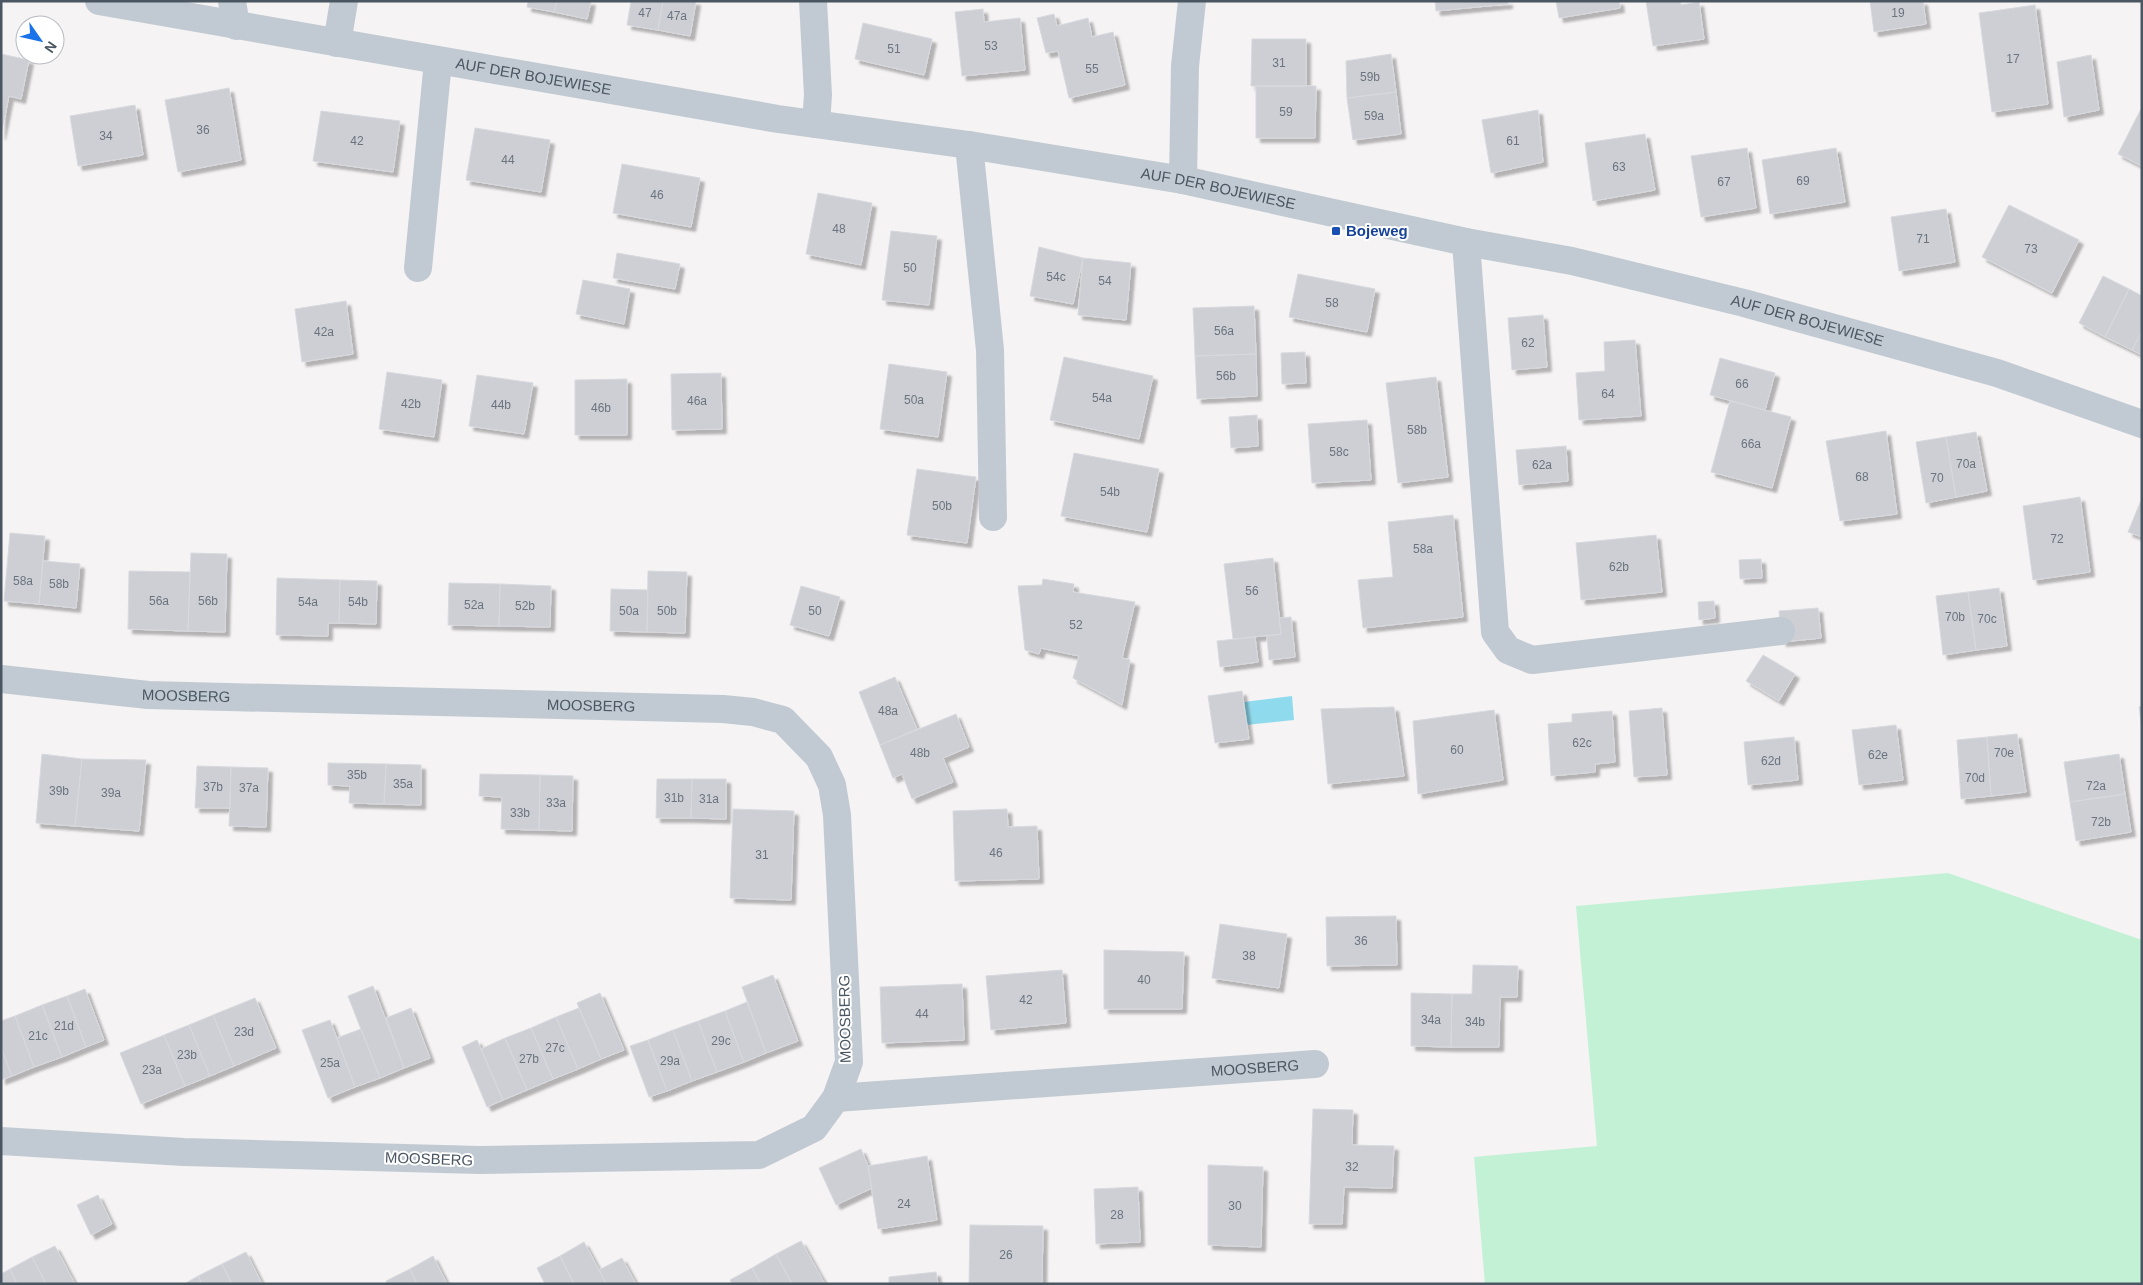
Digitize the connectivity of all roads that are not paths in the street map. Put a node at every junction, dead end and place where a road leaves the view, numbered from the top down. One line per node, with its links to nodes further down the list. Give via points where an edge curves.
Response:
1 (344, 1): 6 (street)
2 (813, 1): 8 (street, via 818,95)
3 (1192, 1): 10 (street, via 1185,66)
4 (110, 2): 5 (street, AUF DER BOJEWIESE)
5 (234, 14): 6 (street, AUF DER BOJEWIESE)
6 (337, 43): 7 (street, AUF DER BOJEWIESE)
7 (438, 61): 8 (street, AUF DER BOJEWIESE); 12 (street)
8 (816, 124): 9 (street, AUF DER BOJEWIESE)
9 (969, 145): 10 (street, AUF DER BOJEWIESE); 14 (street, via 990,350)
10 (1182, 180): 11 (street, AUF DER BOJEWIESE)
11 (1466, 242): 13 (street, AUF DER BOJEWIESE, via 1572,261 1900,345 1997,373); 15 (street, via 1495,632 1508,650 1532,660)
12 (418, 268)
13 (2142, 424)
14 (993, 518)
15 (1781, 631)
16 (1, 679): 18 (street, MOOSBERG, via 148,695 723,709 783,720 819,757 832,785 837,815 849,1062)
17 (1315, 1064): 18 (street, MOOSBERG)
18 (836, 1098): 19 (street, MOOSBERG, via 814,1128 759,1155 480,1160 193,1152)
19 (1, 1142)

